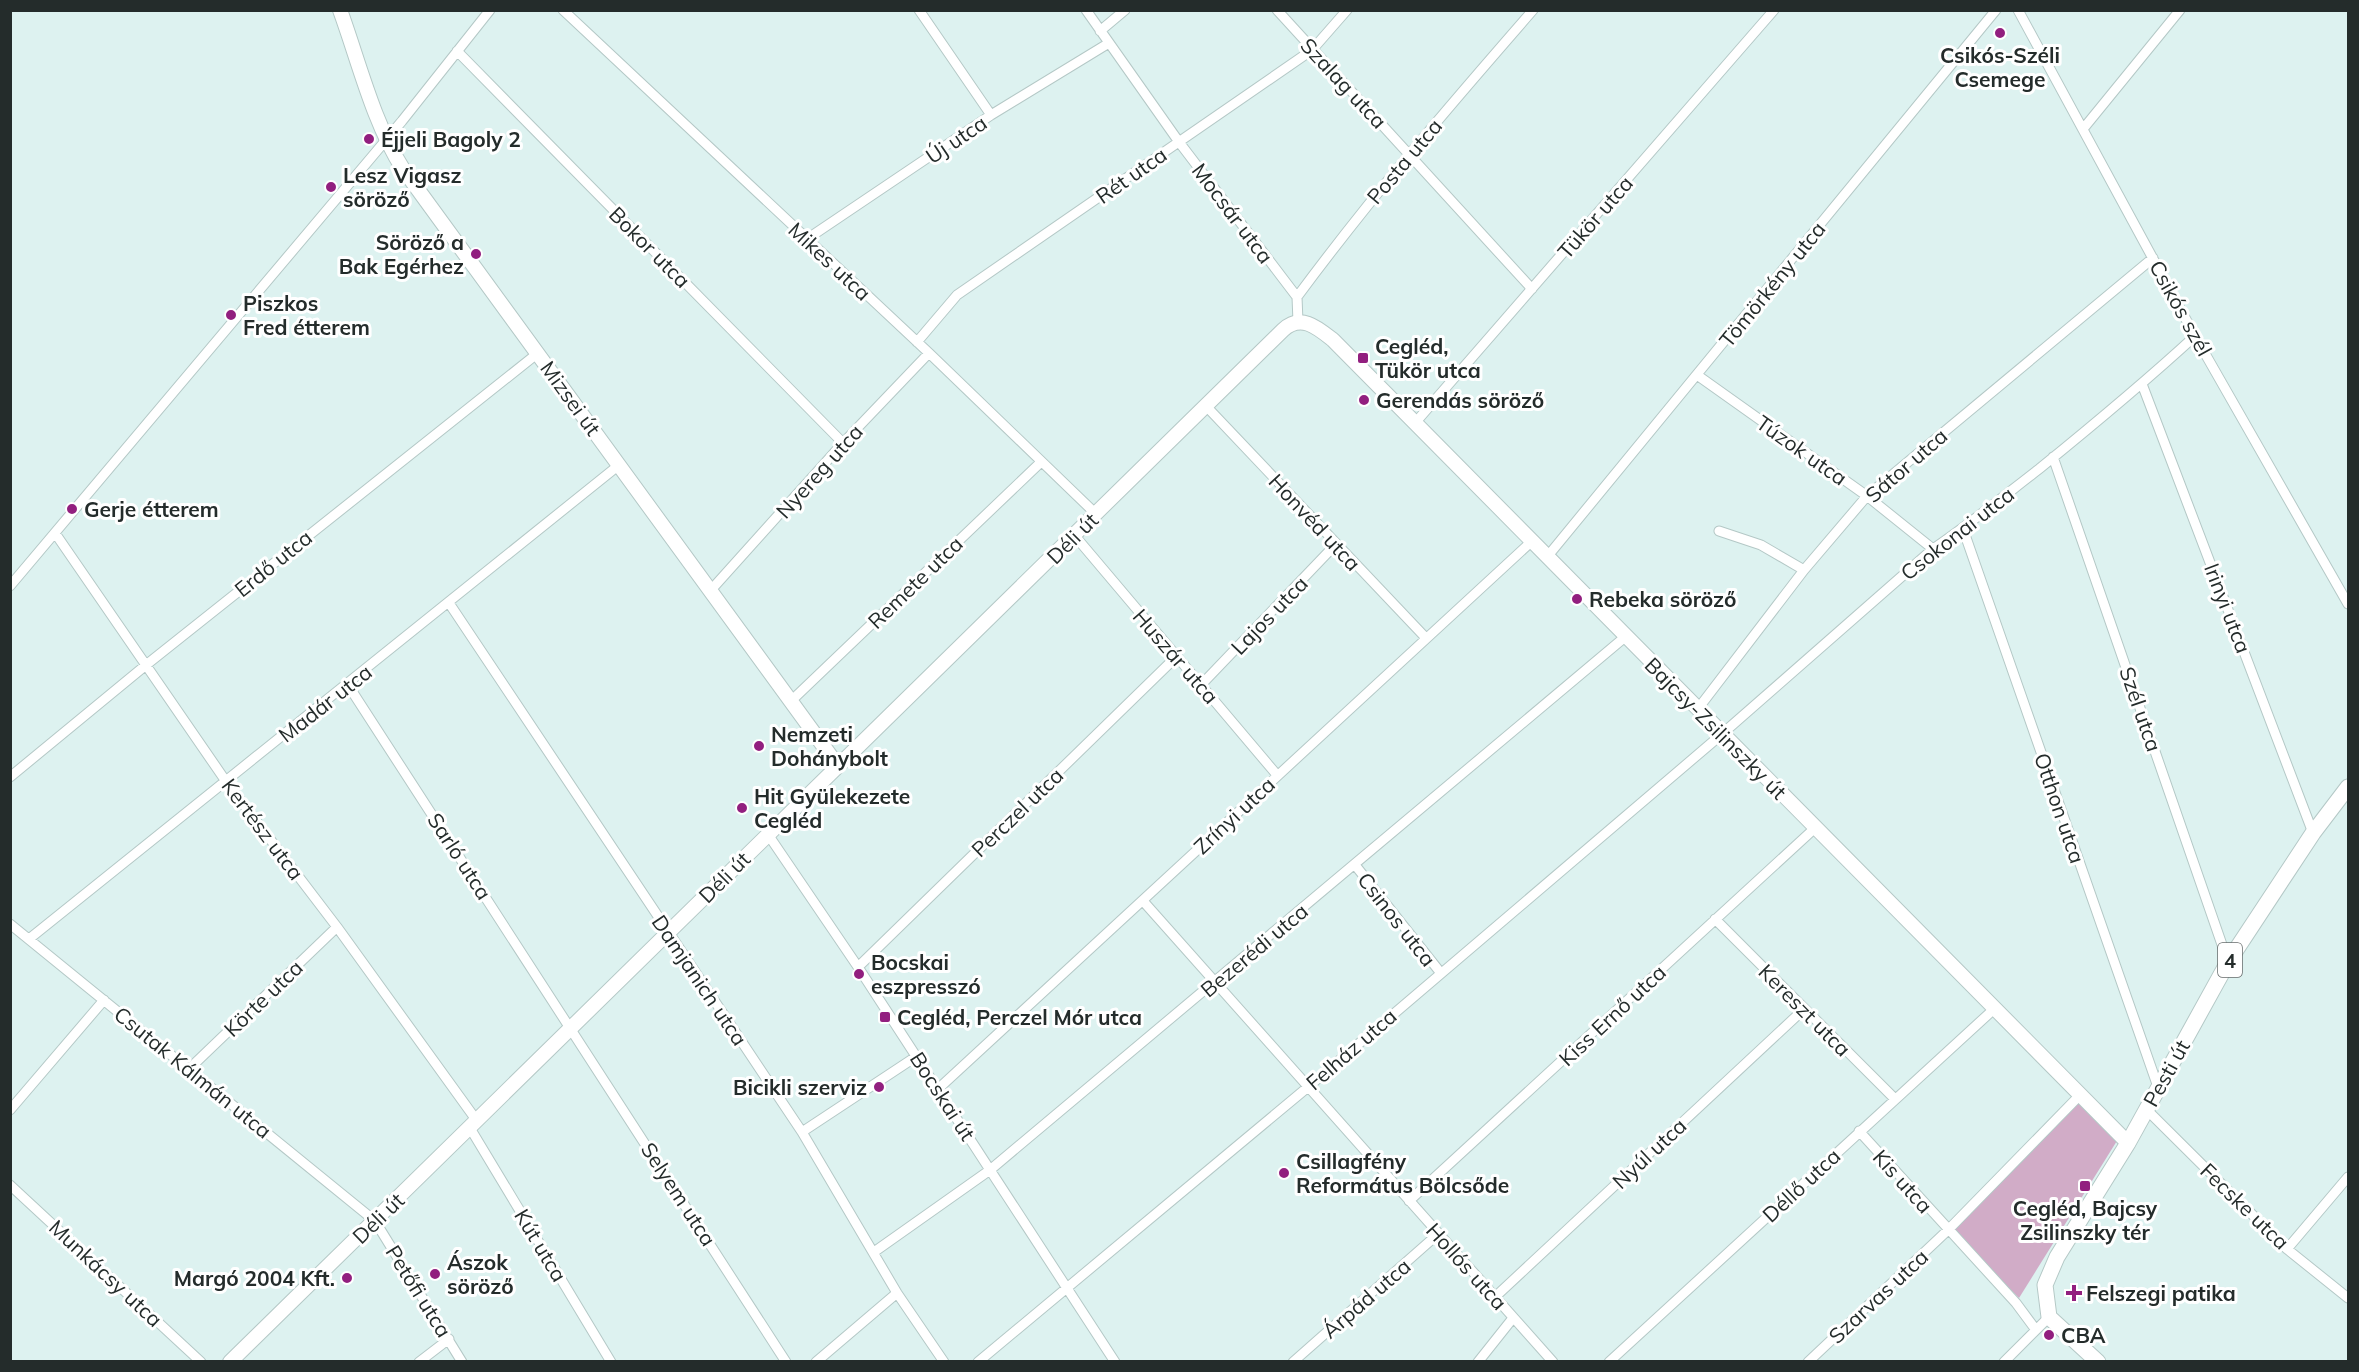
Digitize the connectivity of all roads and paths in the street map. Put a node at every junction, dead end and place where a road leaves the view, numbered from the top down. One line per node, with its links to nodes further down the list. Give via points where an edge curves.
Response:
1 (340, 10): 20 (main road, Mizsei út)
2 (490, 10): 17 (street)
3 (563, 10): 23 (street, Mikes utca)
4 (919, 10): 18 (street)
5 (1086, 10): 14 (street, Mocsár utca)
6 (1125, 10): 14 (street)
7 (1277, 10): 16 (street, Szalag utca)
8 (1347, 10): 16 (street, Rét utca)
9 (1533, 10): 22 (street, Posta utca)
10 (1774, 10): 25 (street, Tükör utca)
11 (1996, 10): 32 (street, Tömörkény utca)
12 (2018, 10): 19 (street, Csikós szél)
13 (2180, 10): 19 (street)
14 (1100, 31): 15 (street, Mocsár utca)
15 (1109, 43): 18 (street, Új utca); 21 (street, Mocsár utca)
16 (1312, 50): 21 (street, Rét utca); 22 (street, Szalag utca)
17 (457, 51): 20 (street); 36 (street, Bokor utca)
18 (992, 115): 23 (street, Új utca)
19 (2083, 129): 24 (street, Csikós szél)
20 (387, 137): 30 (main road, Mizsei út, via 403,169); 44 (street)
21 (1179, 142): 26 (street, Mocsár utca); 29 (street, Rét utca, via 957,295)
22 (1408, 153): 25 (street, Szalag utca); 26 (street, Posta utca)
23 (807, 239): 29 (street, Mikes utca)
24 (2153, 258): 28 (street, Csikós szél); 40 (street, Sátor utca)
25 (1532, 289): 35 (street, Tükör utca)
26 (1297, 297): 27 (street)
27 (1298, 321): 34 (main road, Déli út, via 1288,325); 35 (main road, Bajcsy-Zsilinszky út, via 1310,323 1333,340)
28 (2195, 336): 33 (street, Csokonai utca); 54 (street, Csikós szél)
29 (917, 342): 31 (street, Mikes utca)
30 (538, 353): 39 (main road, Mizsei út); 58 (street, Erdő utca)
31 (929, 353): 36 (street, Nyereg utca); 38 (street, Mikes utca)
32 (1697, 375): 40 (street, Túzok utca); 49 (street, Tömörkény utca)
33 (2142, 384): 37 (street, Csokonai utca); 70 (street, Irinyi utca)
34 (1206, 406): 41 (main road, Déli út); 47 (street, Honvéd utca)
35 (1415, 423): 46 (main road, Bajcsy-Zsilinszky út)
36 (843, 443): 52 (street, Nyereg utca)
37 (2053, 457): 42 (street, Csokonai utca); 79 (street, Szél utca)
38 (1040, 463): 41 (street, Mikes utca); 61 (street, Remete utca)
39 (620, 465): 52 (main road, Mizsei út); 53 (street, Madár utca)
40 (1867, 496): 48 (street, Túzok utca); 50 (street, Sátor utca)
41 (1096, 514): 45 (main road, Déli út)
42 (1963, 529): 48 (street, Csokonai utca); 90 (street, Otthon utca)
43 (1719, 531): 50 (street, via 1761,545)
44 (55, 533): 51 (street); 58 (street, Kertész utca)
45 (1075, 536): 57 (street, Huszár utca); 64 (main road, Déli út)
46 (1531, 542): 49 (main road, Bajcsy-Zsilinszky út); 55 (street, Zrínyi utca)
47 (1336, 544): 55 (street, Honvéd utca); 60 (street, Lajos utca)
48 (1933, 549): 63 (street, Csokonai utca)
49 (1547, 557): 56 (main road, Bajcsy-Zsilinszky út)
50 (1804, 570): 62 (street, Sátor utca)
51 (10, 586)
52 (711, 590): 61 (main road, Mizsei út)
53 (449, 603): 59 (street, Madár utca); 77 (street, Damjanich utca)
54 (2349, 603)
55 (1425, 637): 65 (street, Zrínyi utca)
56 (1625, 637): 62 (main road, Bajcsy-Zsilinszky út); 72 (street, Bezerédi utca)
57 (1176, 657): 60 (street, Huszár utca); 80 (street, Perczel utca)
58 (146, 665): 66 (street, Erdő utca); 67 (street, Kertész utca)
59 (348, 685): 67 (street, Madár utca); 86 (street, Sarló utca)
60 (1201, 685): 65 (street, Huszár utca)
61 (790, 702): 64 (main road, Mizsei út)
62 (1697, 710): 63 (main road, Bajcsy-Zsilinszky út)
63 (1722, 734): 69 (main road, Bajcsy-Zsilinszky út); 81 (street, Felház utca)
64 (838, 766): 71 (main road, Déli út)
65 (1277, 775): 73 (street, Zrínyi utca)
66 (10, 777)
67 (225, 780): 76 (street, Kertész utca); 78 (street, Madár utca)
68 (2349, 787): 70 (main road, Pesti út / 4)
69 (1815, 828): 74 (street, Kiss Ernő utca); 84 (main road, Bajcsy-Zsilinszky út)
70 (2313, 832): 79 (main road, Pesti út / 4)
71 (766, 833): 77 (main road, Déli út); 80 (street, Bocskai út)
72 (1355, 865): 81 (street, Csinos utca); 82 (street, Bezerédi utca)
73 (1143, 901): 82 (street, Hollós utca); 91 (street, Zrínyi utca)
74 (1715, 920): 85 (street, Kereszt utca); 103 (street, Kiss Ernő utca)
75 (10, 924): 78 (street, Csutak Kálmán utca)
76 (337, 927): 88 (street, Körte utca); 96 (street, Kertész utca)
77 (668, 933): 86 (main road, Déli út); 98 (street, Damjanich utca)
78 (29, 939): 83 (street, Csutak Kálmán utca)
79 (2228, 962): 90 (main road, Pesti út / 4)
80 (858, 968): 87 (street, Bocskai út)
81 (1440, 972): 89 (street, Felház utca)
82 (1214, 984): 89 (street, Hollós utca); 100 (street, Bezerédi utca)
83 (104, 1000): 88 (street, Csutak Kálmán utca); 95 (street)
84 (1994, 1009): 92 (main road, Bajcsy-Zsilinszky út); 93 (street, Déllő utca)
85 (1803, 1010): 93 (street, Kereszt utca); 111 (street, Nyúl utca)
86 (571, 1027): 96 (main road, Déli út); 122 (street, Selyem utca)
87 (916, 1056): 91 (street, Bocskai út); 98 (street)
88 (190, 1068): 104 (street, Csutak Kálmán utca)
89 (1308, 1086): 103 (street, Hollós utca); 109 (street, Felház utca)
90 (2158, 1087): 94 (main road, Pesti út / 4)
91 (938, 1089): 100 (street, Bocskai út)
92 (2080, 1095): 99 (main road, Bajcsy-Zsilinszky út); 105 (street, Szarvas utca)
93 (1895, 1099): 97 (street, Déllő utca)
94 (2146, 1109): 99 (main road, Pesti út / 4); 107 (street, Fecske utca)
95 (10, 1110)
96 (474, 1124): 104 (main road, Déli út); 121 (street, Kút utca)
97 (1859, 1131): 105 (street, Kis utca); 130 (street, Déllő utca)
98 (802, 1132): 108 (street, Damjanich utca)
99 (2128, 1143): 113 (main road, Pesti út / 4, via 2057,1257 2045,1285)
100 (990, 1170): 108 (street, Bezerédi utca); 109 (street, Bocskai út)
101 (2349, 1177): 107 (street)
102 (10, 1185): 117 (street, Munkácsy utca)
103 (1409, 1201): 106 (street, Hollós utca)
104 (375, 1221): 116 (street, Petőfi utca); 118 (main road, Déli út)
105 (1948, 1230): 115 (street, Kis utca); 131 (street, Szarvas utca)
106 (1438, 1234): 111 (street, Hollós utca); 127 (street, Árpád utca)
107 (2288, 1249): 112 (street, Fecske utca)
108 (874, 1252): 110 (street, Damjanich utca)
109 (1068, 1288): 125 (street, Felház utca); 126 (street, Bocskai út)
110 (897, 1293): 123 (street); 124 (street, Damjanich utca)
111 (1495, 1297): 114 (street, Hollós utca)
112 (2349, 1298)
113 (2049, 1317): 115 (street); 133 (main road)
114 (1513, 1318): 128 (street); 129 (street, Hollós utca)
115 (2036, 1330): 132 (street)
116 (449, 1339): 119 (street); 120 (street, Petőfi utca)
117 (201, 1362)
118 (230, 1362)
119 (418, 1362)
120 (462, 1362)
121 (611, 1362)
122 (786, 1362)
123 (816, 1362)
124 (944, 1362)
125 (978, 1362)
126 (1115, 1362)
127 (1293, 1362)
128 (1478, 1362)
129 (1553, 1362)
130 (1609, 1362)
131 (1808, 1362)
132 (2004, 1362)
133 (2098, 1362)

